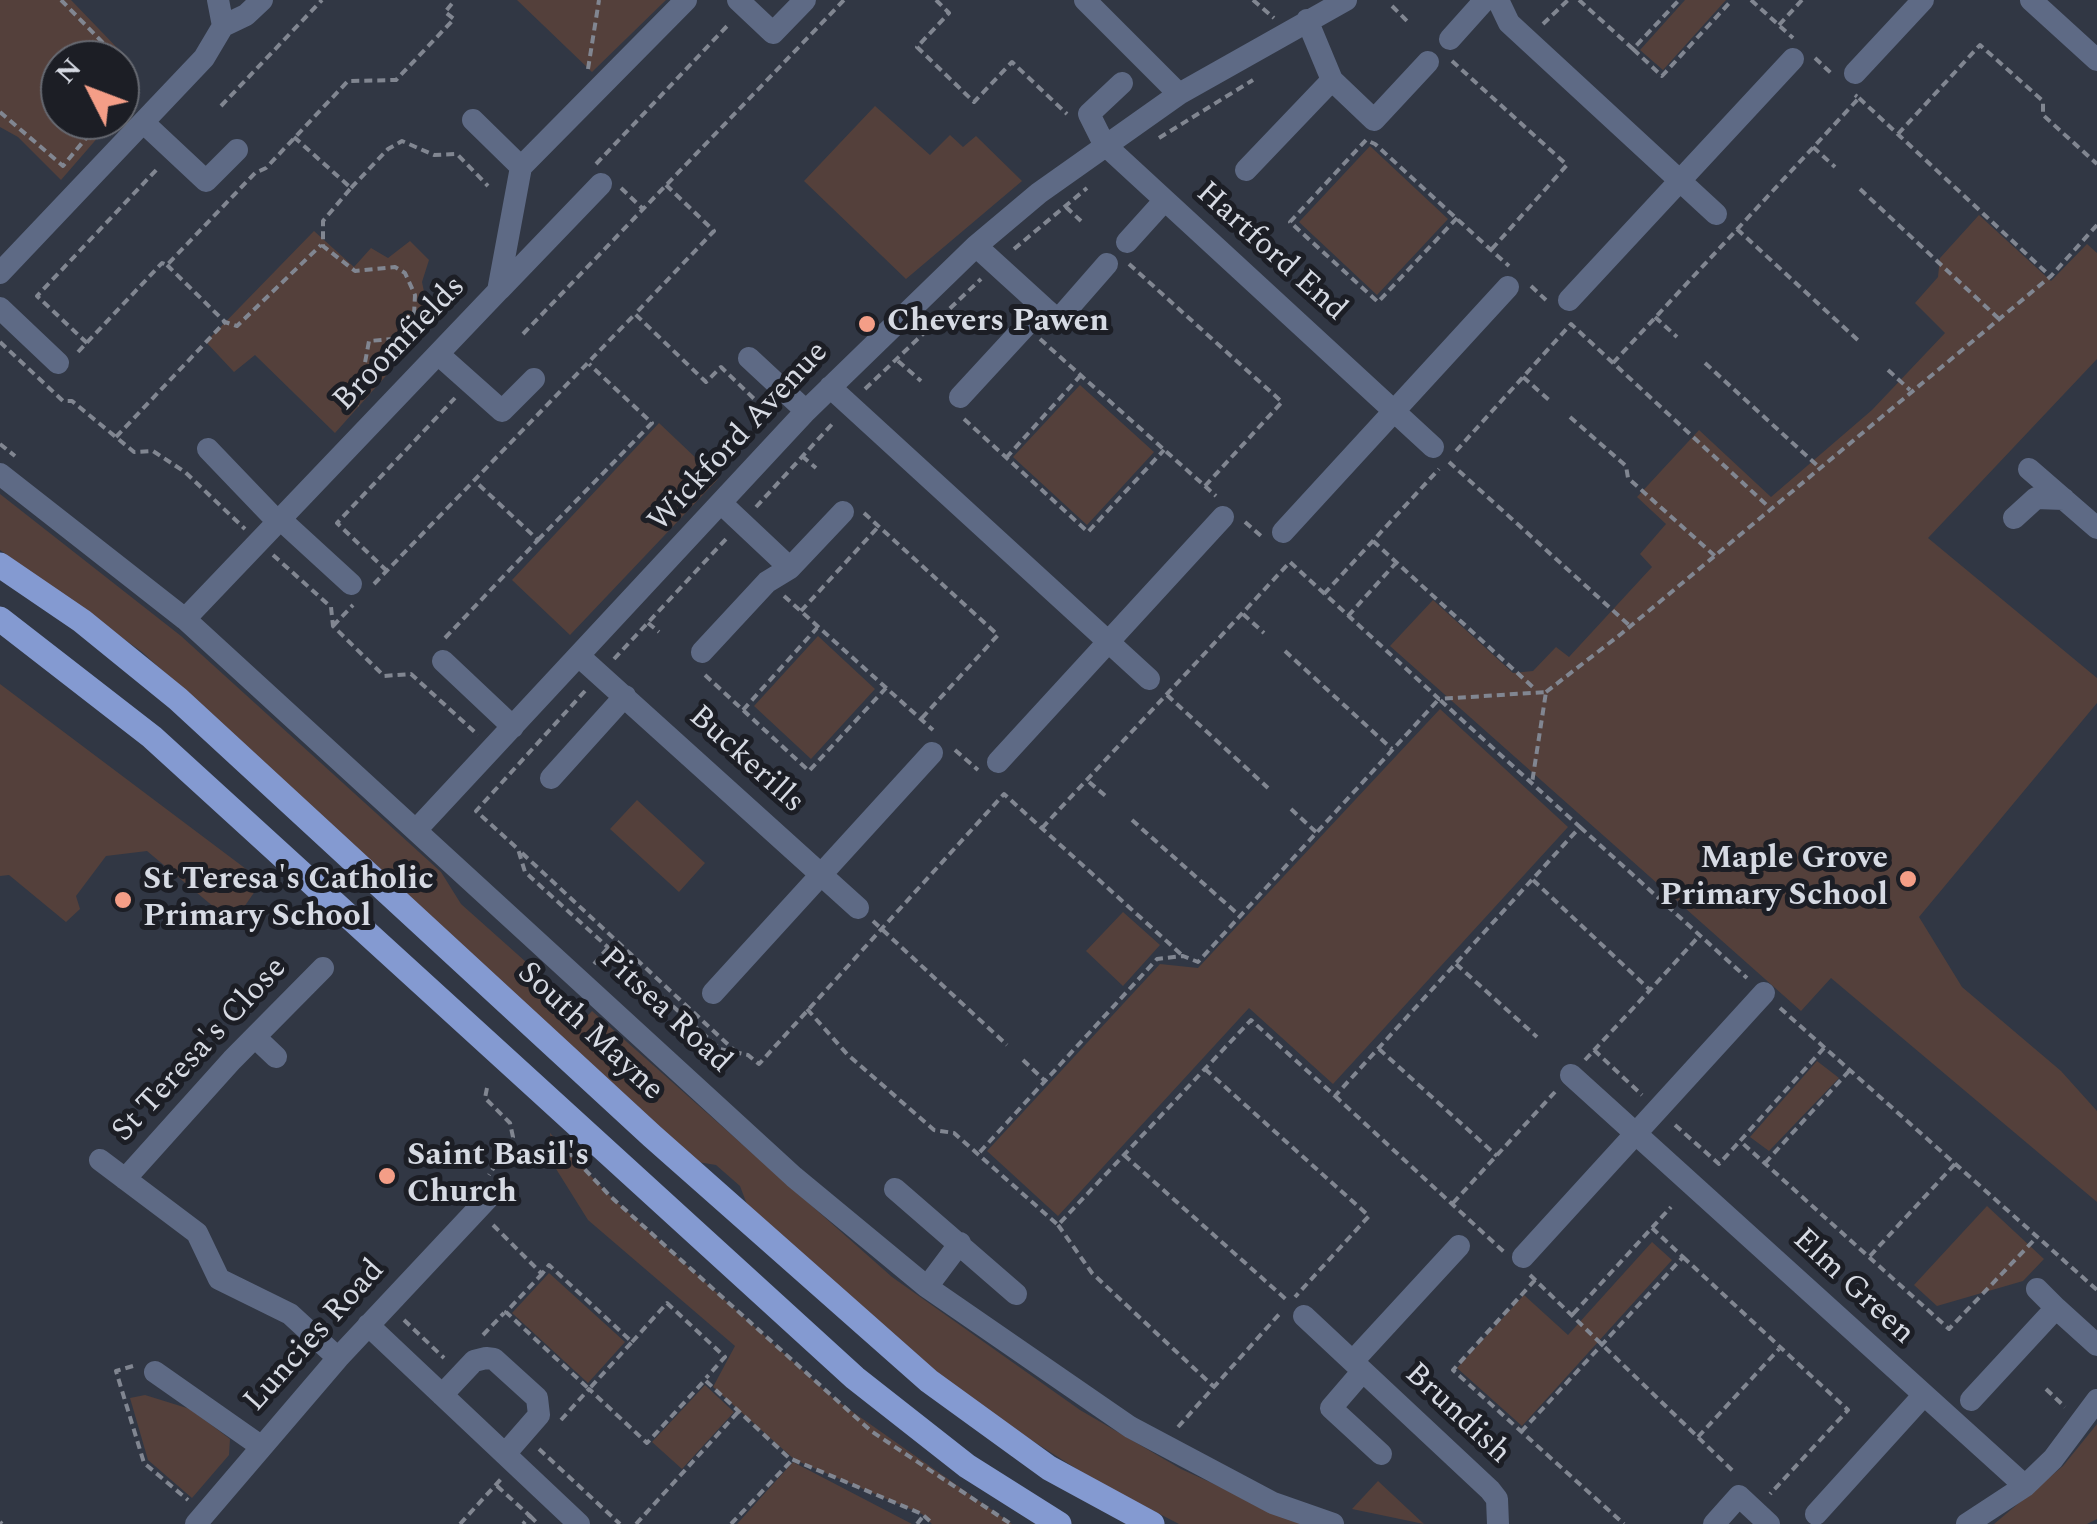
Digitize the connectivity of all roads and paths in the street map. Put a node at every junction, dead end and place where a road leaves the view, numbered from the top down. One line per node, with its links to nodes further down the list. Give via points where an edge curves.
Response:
1 (61, 0): 30 (path)
2 (218, 0): 28 (street)
3 (262, 0): 28 (street)
4 (322, 0): 43 (path)
5 (455, 0): 49 (path, via 445,12 454,19 396,80 348,81)
6 (599, 0): 40 (path, via 588,73)
7 (686, 0): 40 (street)
8 (805, 0): 23 (street, via 773,33)
9 (844, 0): 63 (path)
10 (936, 0): 46 (path, via 949,13 917,47 974,102 1012,62)
11 (1086, 0): 41 (street)
12 (1346, 0): 25 (street, Wickford Avenue)
13 (1484, 0): 29 (street)
14 (1498, 0): 31 (street, via 1508,23)
15 (1568, 0): 31 (path)
16 (1579, 0): 32 (path)
17 (1678, 0): 32 (path)
18 (1732, 0): 32 (path, via 1662,76)
19 (1751, 0): 27 (path)
20 (1802, 0): 27 (path)
21 (1923, 0): 37 (street)
22 (2031, 0): 34 (street)
23 (742, 4): 61 (path, via 594,163)
24 (1392, 6): 26 (path)
25 (1307, 20): 38 (street); 41 (street, Wickford Avenue)
26 (1407, 20)
27 (1779, 25): 42 (path)
28 (223, 26): 47 (street, via 204,58)
29 (1450, 39)
30 (100, 40)
31 (1528, 41): 60 (street)
32 (1634, 49)
33 (1794, 59): 60 (street)
34 (2097, 60)
35 (1433, 68): 38 (street, via 1374,120); 77 (path, via 1452,60 1567,166)
36 (1265, 72): 51 (path)
37 (1855, 73)
38 (1332, 80): 59 (street)
39 (1122, 83): 52 (street, via 1089,114)
40 (594, 93): 57 (street)
41 (1179, 94): 52 (street, Wickford Avenue)
42 (1858, 98): 48 (path); 53 (path)
43 (221, 106)
44 (0, 112): 50 (path, via 63,166)
45 (473, 120): 57 (street)
46 (1074, 121)
47 (144, 123): 54 (street, via 206,181); 81 (street)
48 (1898, 134): 56 (path, via 1980,45 2043,101 2044,115); 83 (path)
49 (294, 138): 65 (path); 80 (path)
50 (84, 140)
51 (1152, 142)
52 (1104, 144): 67 (street, Hartford End); 76 (street, Wickford Avenue)
53 (1813, 147): 58 (path); 74 (path)
54 (237, 150)
55 (163, 163): 98 (path, via 37,296)
56 (2097, 164)
57 (521, 166): 85 (street, Broomfields)
58 (1835, 167)
59 (1246, 170)
60 (1680, 180): 70 (street); 86 (street)
61 (609, 182): 69 (path); 85 (street)
62 (1094, 182): 68 (path)
63 (666, 185): 69 (path); 89 (path, via 714,231)
64 (488, 186): 65 (path, via 456,154 434,155 402,141)
65 (351, 188): 75 (path, via 323,221)
66 (1860, 189): 91 (path)
67 (1164, 200): 78 (street); 118 (street, Hartford End)
68 (1066, 206): 72 (path); 79 (path)
69 (643, 209): 94 (path)
70 (1716, 214)
71 (1457, 218): 71 (path, via 1366,140 1290,222 1378,302); 77 (path)
72 (1082, 221)
73 (2097, 226): 83 (path)
74 (1737, 229): 90 (path); 99 (path)
75 (323, 243): 92 (path, via 252,316 237,326); 122 (path, via 354,271 395,267 415,295 414,315 400,333 369,341)
76 (976, 246): 87 (street); 112 (street, Wickford Avenue)
77 (1491, 250): 93 (path)
78 (1118, 254): 87 (street, via 1058,320); 137 (path, via 1282,402)
79 (1006, 256)
80 (167, 266): 92 (path); 98 (path, via 162,263)
81 (0, 273)
82 (986, 274): 103 (path)
83 (2051, 276): 91 (path)
84 (1508, 287): 118 (street)
85 (498, 291): 100 (street, Broomfields)
86 (1569, 300)
87 (1043, 306): 117 (street)
88 (0, 308): 102 (street)
89 (635, 314): 106 (path); 123 (path, via 706,382 721,366)
90 (1655, 317): 96 (path); 105 (path)
91 (2000, 319): 114 (path)
92 (226, 322): 124 (path)
93 (1571, 324): 105 (path); 109 (path)
94 (523, 334)
95 (1037, 336): 108 (path)
96 (1678, 338)
97 (0, 342): 124 (path)
98 (86, 343): 102 (path)
99 (1862, 344)
100 (438, 354): 110 (street, via 502,411); 145 (street, Broomfields)
101 (749, 358): 119 (street)
102 (66, 359)
103 (897, 360): 111 (path); 115 (path)
104 (1705, 362): 133 (path)
105 (1613, 363): 142 (path)
106 (588, 364): 136 (path); 151 (path, via 652,423)
107 (1888, 370): 114 (path)
108 (1080, 375): 127 (path); 130 (path)
109 (1523, 376): 116 (path); 128 (path)
110 (534, 379)
111 (921, 381)
112 (830, 387): 119 (street, Wickford Avenue); 172 (street)
113 (463, 390): 157 (path, via 338,523)
114 (1912, 392): 133 (path)
115 (858, 396)
116 (1550, 400)
117 (958, 405): 130 (path)
118 (1392, 410): 128 (street, Hartford End); 149 (street)
119 (806, 411): 139 (street, Wickford Avenue)
120 (841, 415): 129 (path)
121 (1570, 417): 153 (path)
122 (355, 418)
123 (776, 420)
124 (116, 437): 150 (path, via 134,452 153,452 185,472)
125 (0, 444): 131 (path)
126 (208, 449): 145 (street)
127 (1164, 450): 130 (path, via 1088,532); 137 (path)
128 (1440, 453): 152 (path); 168 (path)
129 (802, 456): 132 (path); 143 (path)
130 (1006, 458)
131 (29, 467)
132 (816, 468)
133 (1820, 468): 142 (path)
134 (2030, 468): 138 (street)
135 (0, 474): 165 (street, Pitsea Road)
136 (475, 480): 151 (path); 157 (path)
137 (1205, 486): 141 (path)
138 (2064, 499): 144 (street, via 2036,498); 147 (street)
139 (722, 504): 156 (street); 175 (street, Wickford Avenue)
140 (848, 507): 146 (path); 156 (street)
141 (1225, 509): 149 (path); 172 (street)
142 (1772, 509): 153 (path)
143 (752, 510)
144 (2014, 518)
145 (278, 520): 150 (street, Broomfields); 158 (street)
146 (878, 526): 161 (path); 187 (path, via 998,634)
147 (2097, 528)
148 (730, 534): 166 (path)
149 (1272, 534)
150 (254, 538): 165 (street, Broomfields); 167 (path, via 330,608)
151 (538, 540): 174 (path)
152 (1373, 541): 154 (path); 160 (path)
153 (1715, 556): 168 (path)
154 (1397, 563): 163 (path); 181 (path)
155 (0, 565): 311 (main road, South Mayne, via 192,711 929,1381 1049,1468)
156 (790, 568): 176 (street, via 767,582)
157 (387, 571): 158 (path)
158 (362, 589): 167 (path)
159 (780, 592): 161 (path)
160 (1324, 594): 162 (path, via 1290,562); 163 (path)
161 (801, 610): 169 (path)
162 (1243, 614): 171 (path); 183 (path)
163 (1348, 616): 185 (path)
164 (0, 619): 310 (main road, via 152,737 854,1378 967,1466)
165 (186, 619): 202 (street, Pitsea Road)
166 (648, 623): 170 (path); 177 (path)
167 (333, 626): 189 (path, via 384,676 411,674)
168 (1630, 626): 182 (path)
169 (819, 627): 180 (path); 186 (path)
170 (658, 632)
171 (1264, 633)
172 (1107, 642): 178 (street); 192 (street)
173 (1284, 651): 191 (path)
174 (440, 654): 188 (street)
175 (580, 656): 184 (street, Buckerills); 188 (street, Wickford Avenue)
176 (698, 658): 186 (path)
177 (611, 662)
178 (1149, 679): 183 (path)
179 (591, 684): 204 (path, via 476,811)
180 (886, 688): 186 (path, via 810,771); 187 (path)
181 (1538, 692): 182 (path); 185 (path)
182 (1546, 692): 195 (path)
183 (1167, 695): 194 (path); 196 (path)
184 (625, 696): 193 (street); 205 (street, Buckerills)
185 (1439, 699): 191 (path); 195 (path)
186 (743, 710)
187 (921, 719): 190 (path)
188 (513, 727): 202 (street, Wickford Avenue)
189 (482, 738)
190 (939, 743): 192 (path); 205 (street)
191 (1392, 750): 203 (path)
192 (994, 772)
193 (551, 778)
194 (1088, 780): 197 (path); 201 (path)
195 (1532, 783): 200 (path)
196 (1268, 788)
197 (1108, 798)
198 (1290, 809): 203 (path)
199 (1132, 820): 208 (path)
200 (1580, 827): 206 (path); 210 (path)
201 (1042, 828): 209 (path, via 1004,794); 212 (path)
202 (417, 829): 256 (street, Pitsea Road, via 794,1177)
203 (1316, 832): 208 (path)
204 (518, 850): 211 (path, via 525,872); 225 (path)
205 (821, 875): 207 (street, Buckerills); 218 (street)
206 (1533, 880): 213 (path); 216 (path)
207 (858, 908): 209 (path)
208 (1240, 916): 212 (path, via 1198,962)
209 (880, 928): 219 (path); 222 (path)
210 (1700, 936): 216 (path); 217 (path)
211 (608, 949): 214 (path); 225 (path, via 720,1050)
212 (1183, 956): 231 (path, via 1157,958)
213 (1456, 964): 220 (path); 224 (path)
214 (593, 965)
215 (323, 968): 221 (street, St Teresa's Close)
216 (1650, 990): 230 (path)
217 (1764, 992): 223 (path); 234 (street)
218 (713, 993)
219 (807, 1009): 225 (path, via 759,1064); 235 (path, via 934,1130 954,1133)
220 (1538, 1037)
221 (256, 1038): 226 (street); 241 (street, St Teresa's Close)
222 (1007, 1045)
223 (1824, 1048): 229 (path); 239 (path, via 1740,1141)
224 (1379, 1049): 233 (path); 237 (path)
225 (736, 1052)
226 (276, 1057)
227 (1023, 1060): 231 (path)
228 (1205, 1069): 233 (path, via 1251,1020); 236 (path); 261 (path, via 1370,1216)
229 (1850, 1071): 239 (path); 240 (path)
230 (1571, 1075): 234 (street, Elm Green); 237 (path)
231 (1044, 1080): 235 (path)
232 (487, 1088): 243 (path, via 485,1098 510,1124 512,1137)
233 (1335, 1096): 244 (path)
234 (1638, 1134): 253 (street); 280 (street, Elm Green)
235 (979, 1152): 246 (path)
236 (1124, 1155): 246 (path); 261 (path)
237 (1497, 1156): 244 (path)
238 (100, 1160): 241 (street, St Teresa's Close)
239 (1764, 1163): 252 (path)
240 (1956, 1164): 248 (path); 252 (path)
241 (125, 1179): 271 (street, St Teresa's Close, via 197,1233 219,1279 290,1314)
242 (895, 1188): 249 (street)
243 (485, 1201): 254 (path); 265 (street, Luncies Road)
244 (1452, 1204): 253 (path)
245 (1671, 1207): 247 (path)
246 (1058, 1225): 276 (path, via 1092,1273)
247 (1652, 1228): 251 (path); 263 (path)
248 (2037, 1237): 252 (path, via 1949,1329); 258 (path)
249 (960, 1243): 256 (street); 259 (street)
250 (1459, 1246): 273 (street, Brundish)
251 (1683, 1256): 268 (path); 270 (path)
252 (1869, 1257)
253 (1522, 1263): 255 (path)
254 (542, 1274): 262 (path); 267 (path, via 549,1266)
255 (1536, 1280): 263 (path); 287 (path, via 1453,1370)
256 (927, 1287): 312 (street, Pitsea Road, via 1130,1426 1273,1503)
257 (2036, 1289): 260 (street)
258 (2097, 1290)
259 (1016, 1294)
260 (2056, 1308): 269 (street); 281 (street)
261 (1296, 1309): 273 (street, Brundish); 276 (path)
262 (506, 1312): 266 (path); 277 (path)
263 (1573, 1314): 268 (path)
264 (404, 1321): 272 (path)
265 (368, 1325): 271 (street, Luncies Road); 279 (street)
266 (479, 1339)
267 (632, 1342): 275 (path, via 666,1303 725,1357); 277 (path)
268 (1602, 1344): 287 (path); 288 (path)
269 (2097, 1345)
270 (1780, 1347): 288 (path); 297 (path, via 1848,1410)
271 (338, 1358): 289 (street, Luncies Road)
272 (453, 1366)
273 (1358, 1367): 292 (street, via 1332,1408); 313 (street, Brundish, via 1490,1490)
274 (144, 1369): 289 (street); 301 (path, via 116,1371 144,1463)
275 (705, 1380): 277 (path, via 647,1443); 284 (path)
276 (1213, 1386): 285 (path)
277 (589, 1389): 286 (path)
278 (2046, 1389): 283 (path)
279 (442, 1395): 291 (street); 291 (street, via 474,1361 486,1358 536,1398 540,1415)
280 (1922, 1397): 296 (street, Elm Green); 298 (street)
281 (1971, 1400)
282 (2097, 1400): 296 (street)
283 (2069, 1410)
284 (739, 1411): 293 (path); 306 (path)
285 (1174, 1431)
286 (550, 1432)
287 (1521, 1432): 314 (path)
288 (1698, 1438): 294 (path)
289 (262, 1447): 301 (street, Luncies Road)
290 (537, 1447): 305 (path)
291 (505, 1454): 304 (street)
292 (1381, 1454)
293 (793, 1459): 299 (path); 307 (path)
294 (1744, 1483)
295 (496, 1485): 300 (path)
296 (2024, 1486): 316 (street)
297 (1766, 1512): 315 (street, via 1738,1496)
298 (1816, 1514)
299 (924, 1515): 308 (path); 309 (path)
300 (530, 1516): 302 (path); 303 (path)
301 (201, 1517)
302 (523, 1524)
303 (538, 1524)
304 (579, 1524)
305 (620, 1524)
306 (636, 1524)
307 (732, 1524)
308 (916, 1524)
309 (933, 1524)
310 (1059, 1524)
311 (1152, 1524)
312 (1333, 1524)
313 (1498, 1524)
314 (1624, 1524)
315 (1714, 1524)
316 (1968, 1524)

